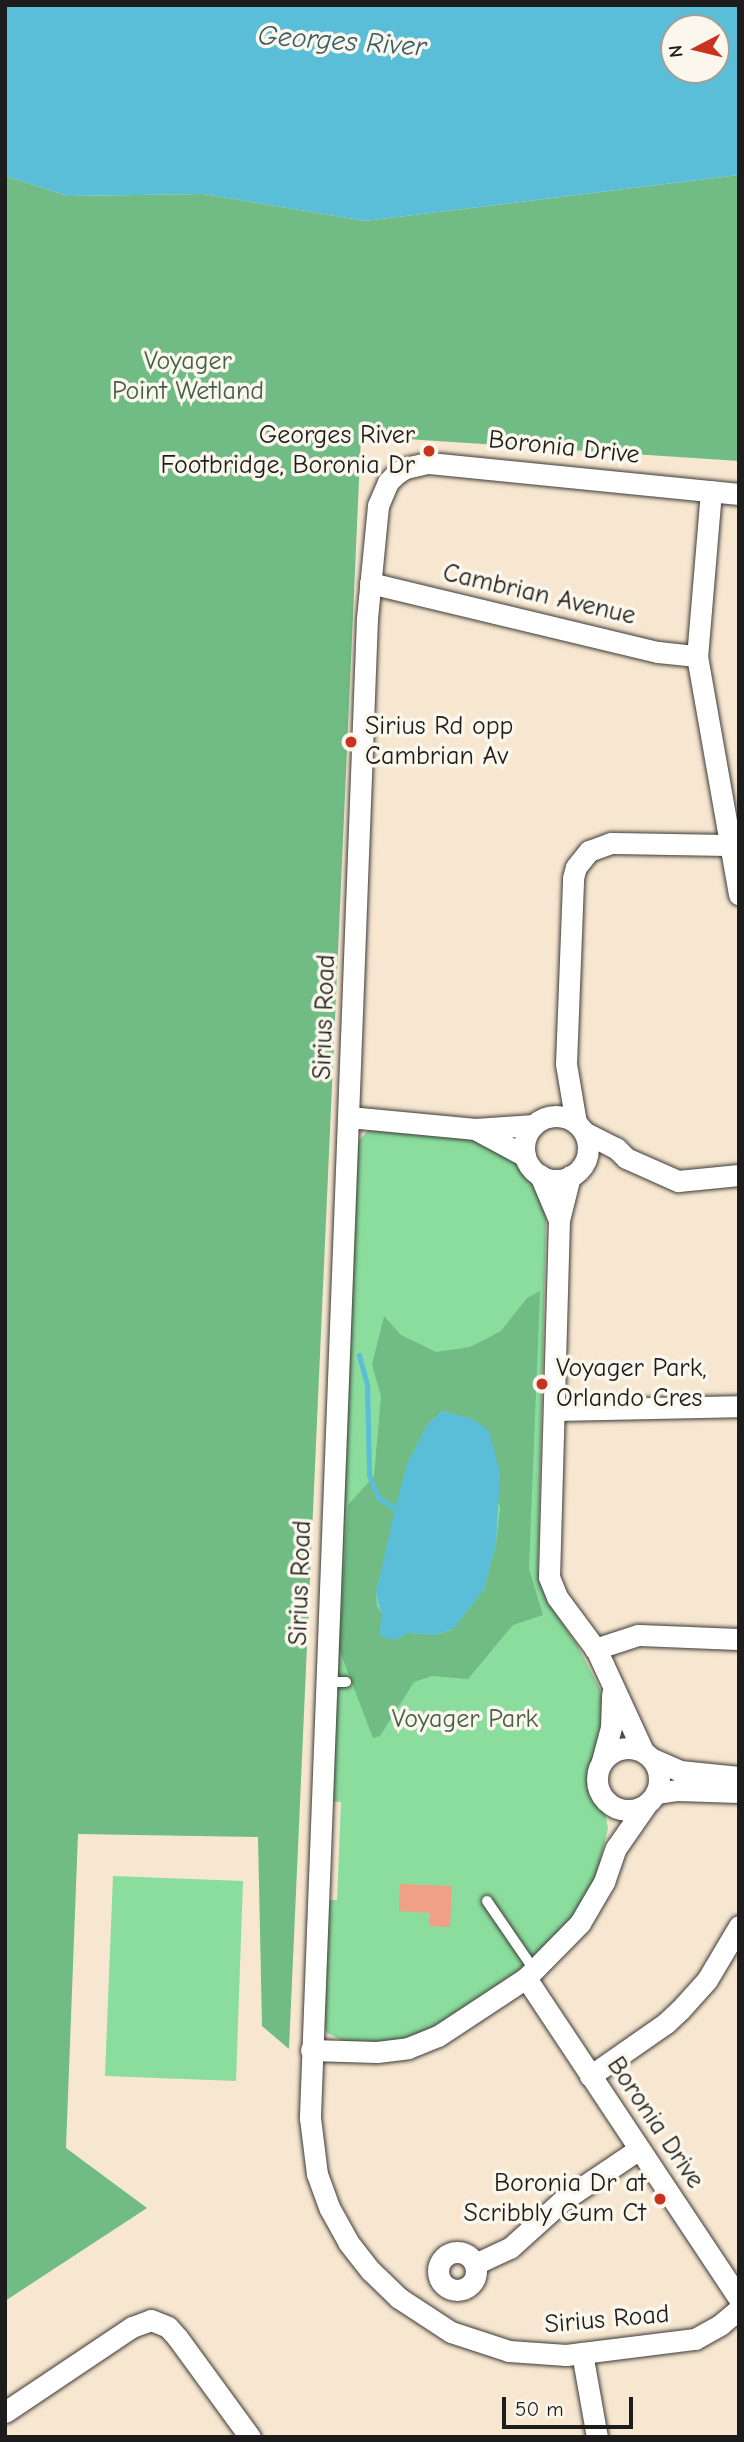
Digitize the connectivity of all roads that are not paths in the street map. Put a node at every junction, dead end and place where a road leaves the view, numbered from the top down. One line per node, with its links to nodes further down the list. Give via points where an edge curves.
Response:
1 (388, 482): 2 (street, Boronia Drive, via 405,468 427,463); 4 (street, Sirius Road, via 378,506)
2 (711, 491): 3 (street, Boronia Drive); 5 (street)
3 (739, 494)
4 (370, 583): 5 (street, Cambrian Avenue, via 645,649); 9 (street, Sirius Road)
5 (696, 656): 6 (street)
6 (730, 845): 7 (street); 8 (street, via 611,843 581,859 573,878)
7 (739, 894)
8 (565, 1064): 10 (street, via 556,1097); 11 (street)
9 (349, 1117): 12 (street); 34 (street, Sirius Road, via 335,1682)
10 (540, 1121): 11 (street, via 564,1117); 12 (street); 13 (street, via 525,1141)
11 (580, 1128): 14 (street); 15 (street, via 587,1147)
12 (474, 1129): 13 (street)
13 (525, 1156): 16 (street)
14 (626, 1158): 15 (street); 17 (street, via 678,1181)
15 (577, 1169): 16 (street, via 556,1180); 18 (street)
16 (540, 1175): 18 (street)
17 (739, 1175)
18 (559, 1220): 20 (street)
19 (739, 1406): 20 (street)
20 (554, 1410): 22 (street, via 549,1577 557,1597)
21 (739, 1639): 22 (street, via 638,1635)
22 (596, 1649): 23 (street)
23 (612, 1685): 24 (street); 25 (street, via 611,1727)
24 (648, 1755): 25 (street, via 622,1748); 26 (street, via 680,1771); 28 (street, via 659,1775)
25 (603, 1761): 29 (street, via 597,1783)
26 (739, 1777)
27 (739, 1792): 28 (street, via 678,1790)
28 (651, 1799): 29 (street, via 627,1810); 30 (street)
29 (609, 1803): 30 (street)
30 (616, 1848): 33 (street, via 589,1910)
31 (487, 1901): 33 (lane)
32 (739, 1926): 35 (street, via 706,1980 680,2010)
33 (530, 1975): 34 (street, via 438,2036 408,2048); 35 (street, Boronia Drive)
34 (311, 2050): 40 (street, Sirius Road, via 310,2138 317,2174 338,2226 372,2271 416,2310 472,2340 530,2354)
35 (590, 2076): 36 (street, Boronia Drive)
36 (639, 2149): 37 (street, via 562,2201 510,2248); 38 (street, Boronia Drive)
37 (475, 2264)
38 (739, 2299)
39 (739, 2309): 40 (street, Sirius Road, via 695,2339)
40 (582, 2353): 43 (street)
41 (5, 2412): 42 (street, via 136,2324 151,2320 177,2336)
42 (250, 2437)
43 (597, 2437)

